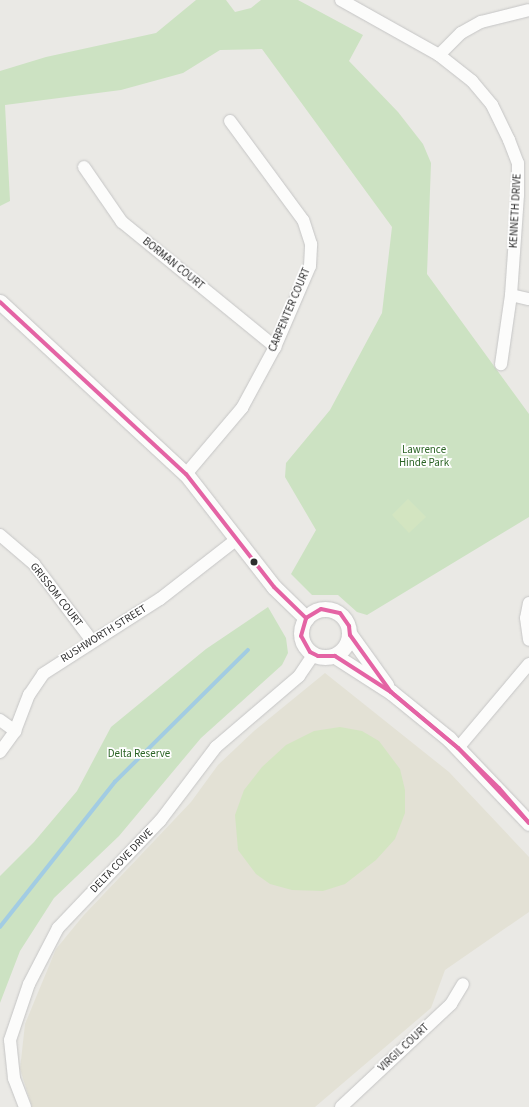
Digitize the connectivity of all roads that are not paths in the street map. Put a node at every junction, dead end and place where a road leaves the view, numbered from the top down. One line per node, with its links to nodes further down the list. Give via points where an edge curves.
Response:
1 (343, 1): 3 (street, KENNETH DRIVE)
2 (529, 10): 3 (street, via 480,22 461,32)
3 (440, 55): 5 (street, KENNETH DRIVE, via 472,81 492,105)
4 (230, 121): 10 (street, CARPENTER COURT, via 303,220 311,244 310,266)
5 (524, 162): 7 (street, KENNETH DRIVE)
6 (84, 167): 10 (street, BORMAN COURT, via 122,222)
7 (511, 295): 8 (street); 11 (street, KENNETH DRIVE)
8 (529, 299)
9 (0, 302): 12 (street)
10 (275, 347): 12 (street, CARPENTER COURT, via 242,408)
11 (501, 364)
12 (186, 474): 14 (street)
13 (0, 535): 19 (street, GRISSOM COURT, via 34,564)
14 (237, 539): 16 (street, via 286,601); 19 (street, RUSHWORTH STREET, via 160,599)
15 (529, 603): 18 (street, via 526,618)
16 (306, 618): 17 (street, via 321,609 338,612 349,626); 20 (street, via 301,636 304,645)
17 (350, 635): 21 (street, via 348,644); 23 (street)
18 (529, 640)
19 (92, 641): 25 (street, RUSHWORTH STREET, via 43,674 29,695)
20 (314, 654): 21 (street, via 326,658); 30 (street, DELTA COVE DRIVE, via 299,676 209,755 160,821 58,928 29,984 10,1040 14,1078)
21 (335, 656): 23 (street)
22 (528, 661): 26 (street)
23 (392, 692): 26 (street)
24 (0, 720): 25 (street)
25 (15, 731): 27 (street, RUSHWORTH STREET)
26 (458, 748): 28 (street)
27 (0, 752)
28 (529, 823)
29 (463, 984): 31 (street, VIRGIL COURT, via 451,1004)
30 (25, 1107)
31 (341, 1107)

